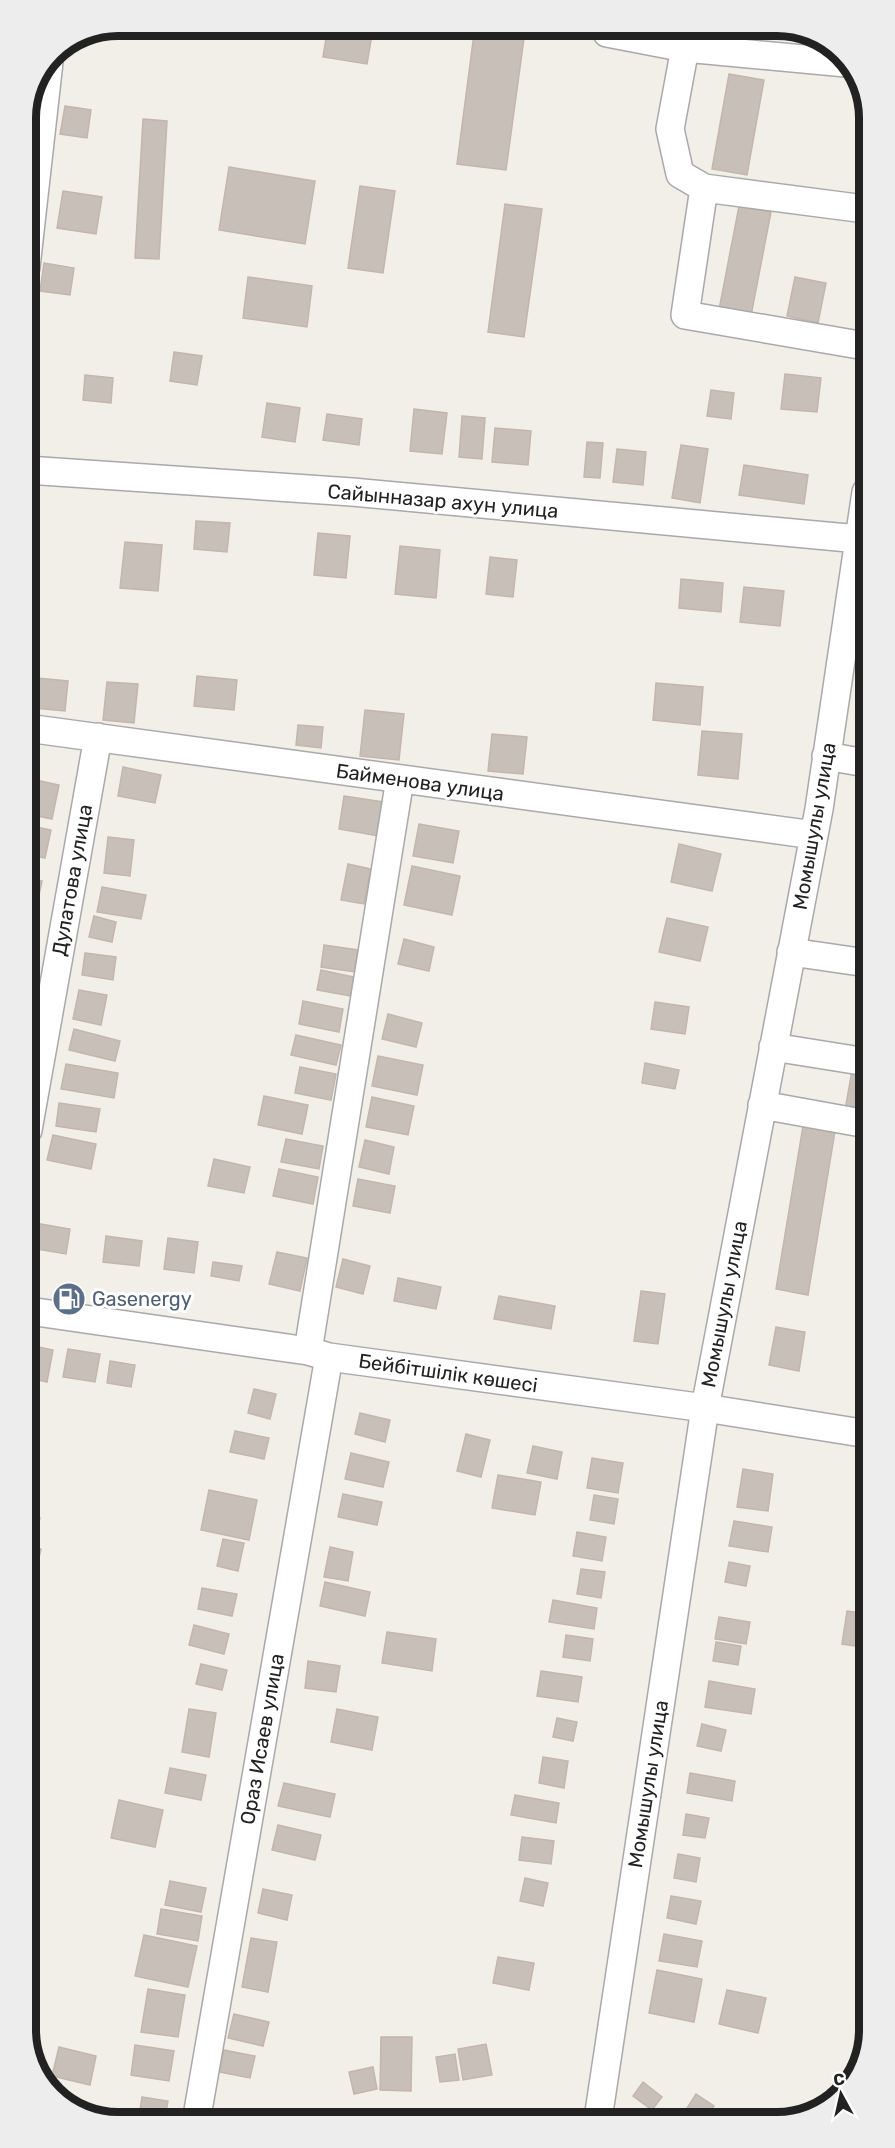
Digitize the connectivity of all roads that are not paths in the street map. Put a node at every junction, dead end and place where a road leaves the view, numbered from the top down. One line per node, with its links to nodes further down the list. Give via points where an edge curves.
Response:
1 (623, 36): 2 (street)
2 (685, 48): 3 (street); 6 (street, via 670,129 680,174)
3 (837, 62)
4 (47, 77): 5 (street)
5 (36, 178)
6 (704, 188): 7 (street); 8 (street, via 685,315)
7 (859, 208)
8 (859, 344)
9 (36, 471): 10 (street, Сайынназар ахун улица, via 352,492)
10 (859, 538): 13 (street, Момышулы улица)
11 (36, 729): 12 (street, Байменова улица)
12 (98, 737): 15 (street, Байменова улица); 21 (street, Дулатова улица)
13 (826, 756): 14 (street); 16 (street, Момышулы улица)
14 (859, 762)
15 (400, 779): 16 (street, Байменова улица); 25 (street, Ораз Исаев улица)
16 (814, 835): 17 (street, Момышулы улица)
17 (791, 951): 18 (street); 19 (street, Момышулы улица)
18 (859, 962)
19 (774, 1047): 20 (street); 22 (street, Момышулы улица)
20 (859, 1061)
21 (36, 1085)
22 (762, 1105): 23 (street); 26 (street, Момышулы улица)
23 (859, 1123)
24 (36, 1312): 25 (street, Бейбітшілік көшесі)
25 (318, 1354): 26 (street, Бейбітшілік көшесі); 28 (street, Ораз Исаев улица)
26 (705, 1408): 27 (street, Бейбітшілік көшесі); 29 (street, Момышулы улица)
27 (859, 1433)
28 (198, 2112)
29 (599, 2112)

